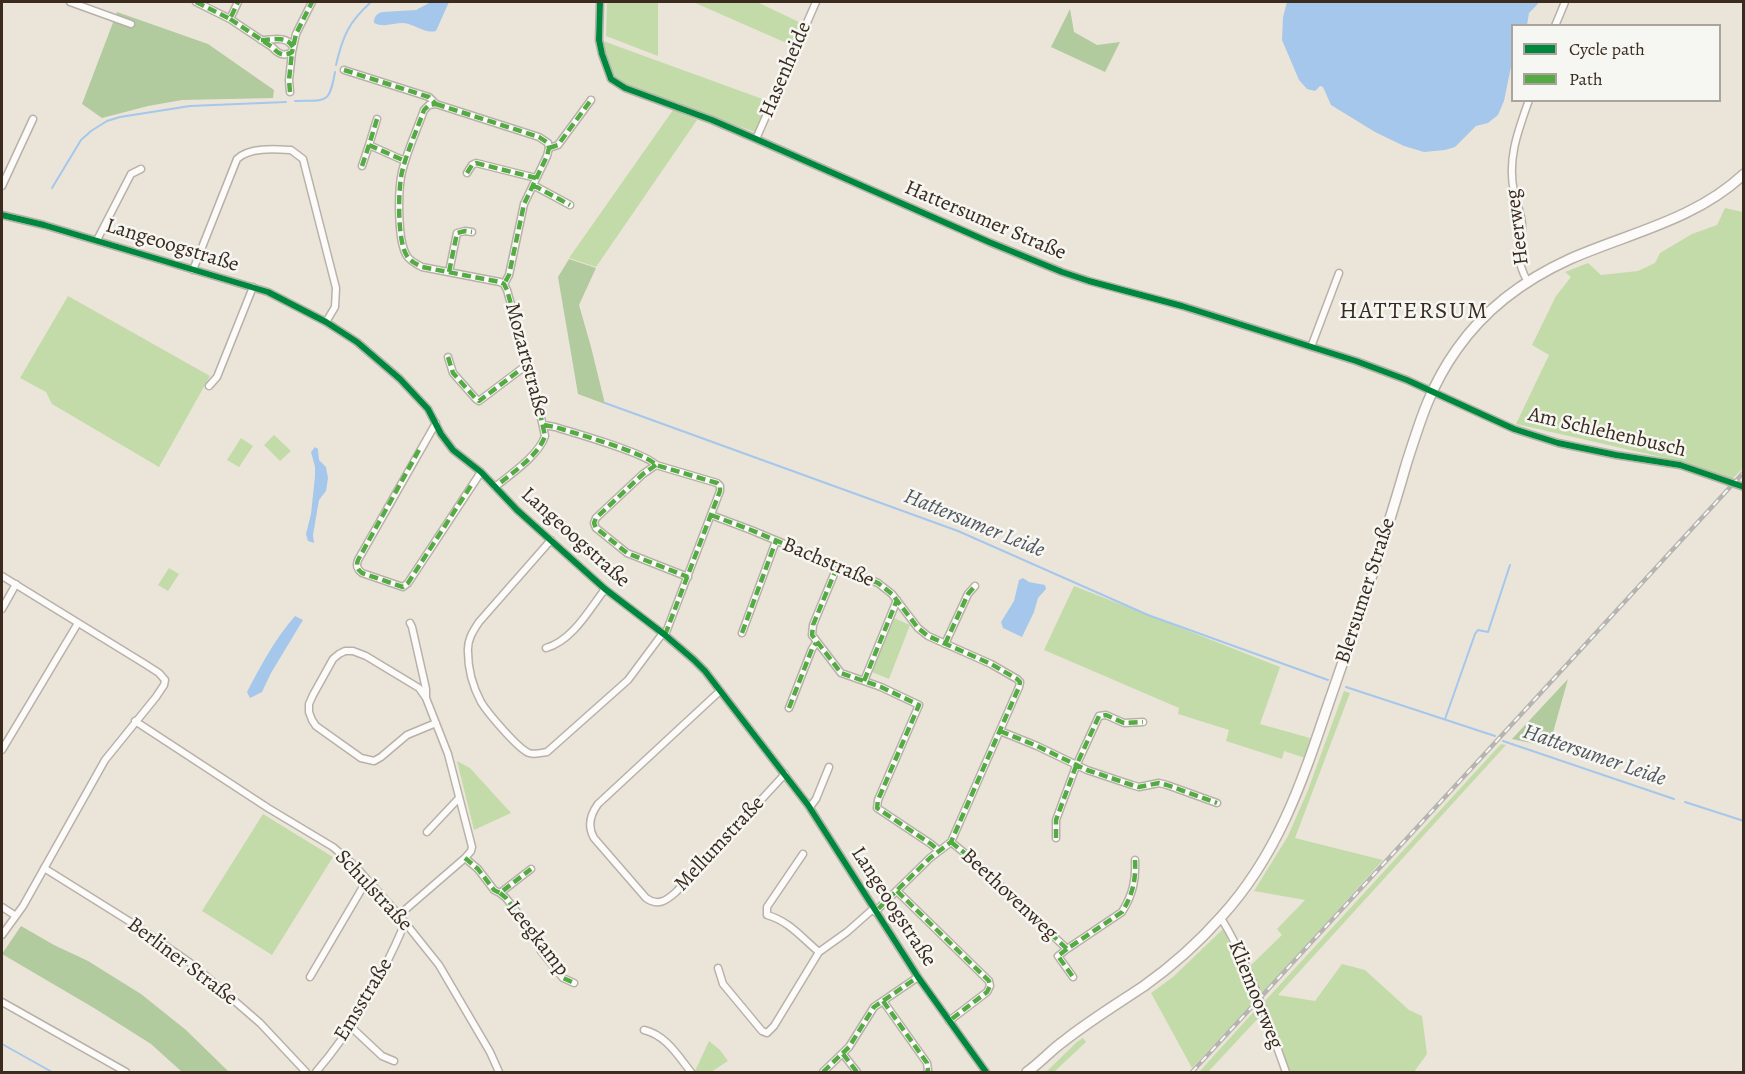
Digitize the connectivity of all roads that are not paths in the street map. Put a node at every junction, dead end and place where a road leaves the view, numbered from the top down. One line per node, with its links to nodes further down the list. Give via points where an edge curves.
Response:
1 (70, 2): 9 (street)
2 (196, 2): 8 (street)
3 (238, 2): 8 (street)
4 (312, 2): 12 (street)
5 (600, 2): 20 (street, Hattersumer Straße, via 599,40 611,79 625,88)
6 (816, 2): 20 (street, Hasenheide)
7 (1565, 2): 10 (street)
8 (230, 19): 11 (street)
9 (131, 24)
10 (1556, 24)
11 (261, 40): 12 (street, via 281,39 291,43); 12 (street, via 280,54 288,55)
12 (293, 49): 14 (street)
13 (344, 70): 17 (street, via 429,97)
14 (290, 92)
15 (591, 100): 22 (street, via 558,145)
16 (1527, 102): 37 (street, Heerweg, via 1511,171 1521,215 1519,262)
17 (436, 104): 22 (street, via 539,137 548,142); 23 (street, Mozartstraße, via 424,110)
18 (33, 119): 29 (street)
19 (377, 119): 21 (street)
20 (756, 138): 41 (street, Hattersumer Straße, via 1062,272)
21 (369, 145): 23 (street); 24 (street)
22 (549, 148): 28 (street, Mozartstraße)
23 (405, 161): 35 (street, Mozartstraße, via 399,218 404,249 412,262)
24 (362, 166)
25 (141, 169): 33 (street, via 131,174)
26 (467, 173): 28 (street, via 476,163)
27 (1743, 174): 37 (main road, Blersumer Straße, via 1717,196 1681,217 1573,258)
28 (534, 182): 30 (street); 38 (street, Mozartstraße, via 524,204)
29 (2, 186)
30 (570, 205)
31 (2, 215): 33 (street, Langeoogstraße)
32 (472, 232): 35 (street, via 457,233)
33 (97, 240): 34 (street, Langeoogstraße)
34 (193, 270): 39 (street, Langeoogstraße); 40 (street, via 237,159 249,152 291,150 303,159 336,288 334,308)
35 (449, 272): 38 (street, Mozartstraße)
36 (1339, 273): 41 (street)
37 (1528, 282): 45 (main road, Blersumer Straße, via 1474,328 1445,366)
38 (504, 285): 43 (street, Mozartstraße)
39 (253, 287): 40 (street, Langeoogstraße); 44 (street, via 217,377)
40 (326, 322): 46 (street, Langeoogstraße, via 357,342 400,379)
41 (1311, 347): 45 (street, Hattersumer Straße)
42 (448, 357): 43 (street, via 453,373 478,401)
43 (528, 364): 47 (street, Mozartstraße)
44 (209, 386)
45 (1432, 391): 51 (street, Am Schlehenbusch, via 1514,429 1558,443 1680,465); 101 (main road, Blersumer Straße, via 1302,783 1264,860)
46 (436, 423): 49 (street, Langeoogstraße, via 453,450); 49 (street, via 358,560 358,569 404,587)
47 (544, 424): 48 (street, via 632,452); 50 (street, Mozartstraße, via 543,442)
48 (656, 465): 52 (street, via 717,483 720,491); 57 (street, via 594,523 627,554)
49 (481, 472): 50 (street, Langeoogstraße)
50 (495, 487): 53 (street, Langeoogstraße)
51 (1743, 487)
52 (711, 515): 54 (street, Bachstraße); 57 (street)
53 (551, 540): 60 (street, Langeoogstraße); 66 (street, via 470,635 471,671 481,702 520,748 528,753 547,752 628,680)
54 (776, 541): 55 (street, Bachstraße); 65 (street)
55 (837, 567): 61 (street, Bachstraße, via 878,583); 67 (street, via 811,631)
56 (2, 576): 58 (street)
57 (688, 577): 66 (street)
58 (16, 584): 62 (street); 63 (street)
59 (975, 586): 68 (street)
60 (605, 590): 66 (street, Langeoogstraße); 69 (street, via 572,632 558,645)
61 (897, 600): 68 (street, Bachstraße, via 918,628); 70 (street)
62 (2, 609)
63 (78, 623): 74 (street, via 165,680); 78 (street)
64 (410, 623): 72 (street)
65 (742, 633)
66 (664, 634): 71 (street, Langeoogstraße, via 694,660)
67 (816, 643): 70 (street, via 842,673); 73 (street)
68 (945, 644): 77 (street, Bachstraße, via 1020,682)
69 (546, 648)
70 (864, 681): 88 (street, via 919,705 877,808)
71 (720, 691): 81 (street, Langeoogstraße); 81 (street, Mellumstraße, via 598,804 591,814 594,838 646,898 662,902 676,892)
72 (426, 698): 76 (street); 76 (street, via 419,688 366,656 345,651 333,659 313,695 309,712 316,726 361,758 374,761 407,735)
73 (789, 708)
74 (135, 721): 92 (street, via 97,771); 94 (street, Schulstraße, via 333,847)
75 (1143, 722): 80 (street, via 1124,723 1099,716)
76 (436, 723): 82 (street)
77 (1000, 731): 80 (street); 87 (street, Bachstraße)
78 (2, 750)
79 (829, 766): 84 (street)
80 (1076, 766): 83 (street, via 1139,787 1167,785); 86 (street, via 1056,820)
81 (785, 774): 84 (street, Langeoogstraße)
82 (459, 798): 85 (street); 90 (street, via 472,847)
83 (1217, 803)
84 (810, 807): 98 (street, Langeoogstraße)
85 (427, 832)
86 (1056, 838)
87 (951, 842): 88 (street, Bachstraße); 104 (street, Beethovenweg)
88 (939, 851): 95 (street, Bachstraße)
89 (803, 854): 105 (street, via 767,907 767,915 789,925)
90 (465, 858): 96 (street, Leegkamp); 99 (street)
91 (1135, 860): 104 (street, Beethovenweg, via 1136,879 1122,912)
92 (44, 868): 100 (street); 120 (street, Berliner Straße, via 193,965 260,1023)
93 (531, 869): 96 (street, Leegkamp)
94 (367, 880): 99 (street, Schulstraße); 107 (street)
95 (897, 891): 98 (street, Bachstraße); 113 (street, via 989,981 987,992)
96 (500, 893): 110 (street, Leegkamp, via 539,940 541,951 563,978)
97 (2, 907): 100 (street)
98 (874, 910): 105 (street, Bachstraße); 108 (street, Langeoogstraße)
99 (399, 915): 102 (street, Schulstraße)
100 (16, 916): 103 (street)
101 (1221, 918): 118 (main road, Blersumer Straße, via 1175,963 1062,1042); 128 (street, Kliemoorweg, via 1259,1000)
102 (405, 923): 114 (street, Emsstraße, via 381,975); 122 (street, Schulstraße, via 439,965)
103 (2, 935)
104 (1067, 949): 109 (street, Beethovenweg, via 1058,956)
105 (819, 952): 106 (street, via 767,1033 723,984)
106 (718, 968)
107 (310, 977)
108 (918, 977): 111 (street); 113 (street, Langeoogstraße)
109 (1073, 977)
110 (574, 984)
111 (883, 1001): 116 (street, via 874,1007); 126 (street, via 927,1063)
112 (2, 1002): 119 (street)
113 (949, 1020): 127 (street, Langeoogstraße)
114 (350, 1026): 117 (street, via 382,1056); 121 (street, Emsstraße)
115 (644, 1030): 123 (street, via 663,1039)
116 (843, 1054): 124 (street); 125 (street)
117 (394, 1060)
118 (1030, 1071)
119 (126, 1072)
120 (306, 1072)
121 (316, 1072)
122 (499, 1072)
123 (691, 1072)
124 (823, 1072)
125 (857, 1072)
126 (927, 1072)
127 (986, 1072)
128 (1286, 1072)

